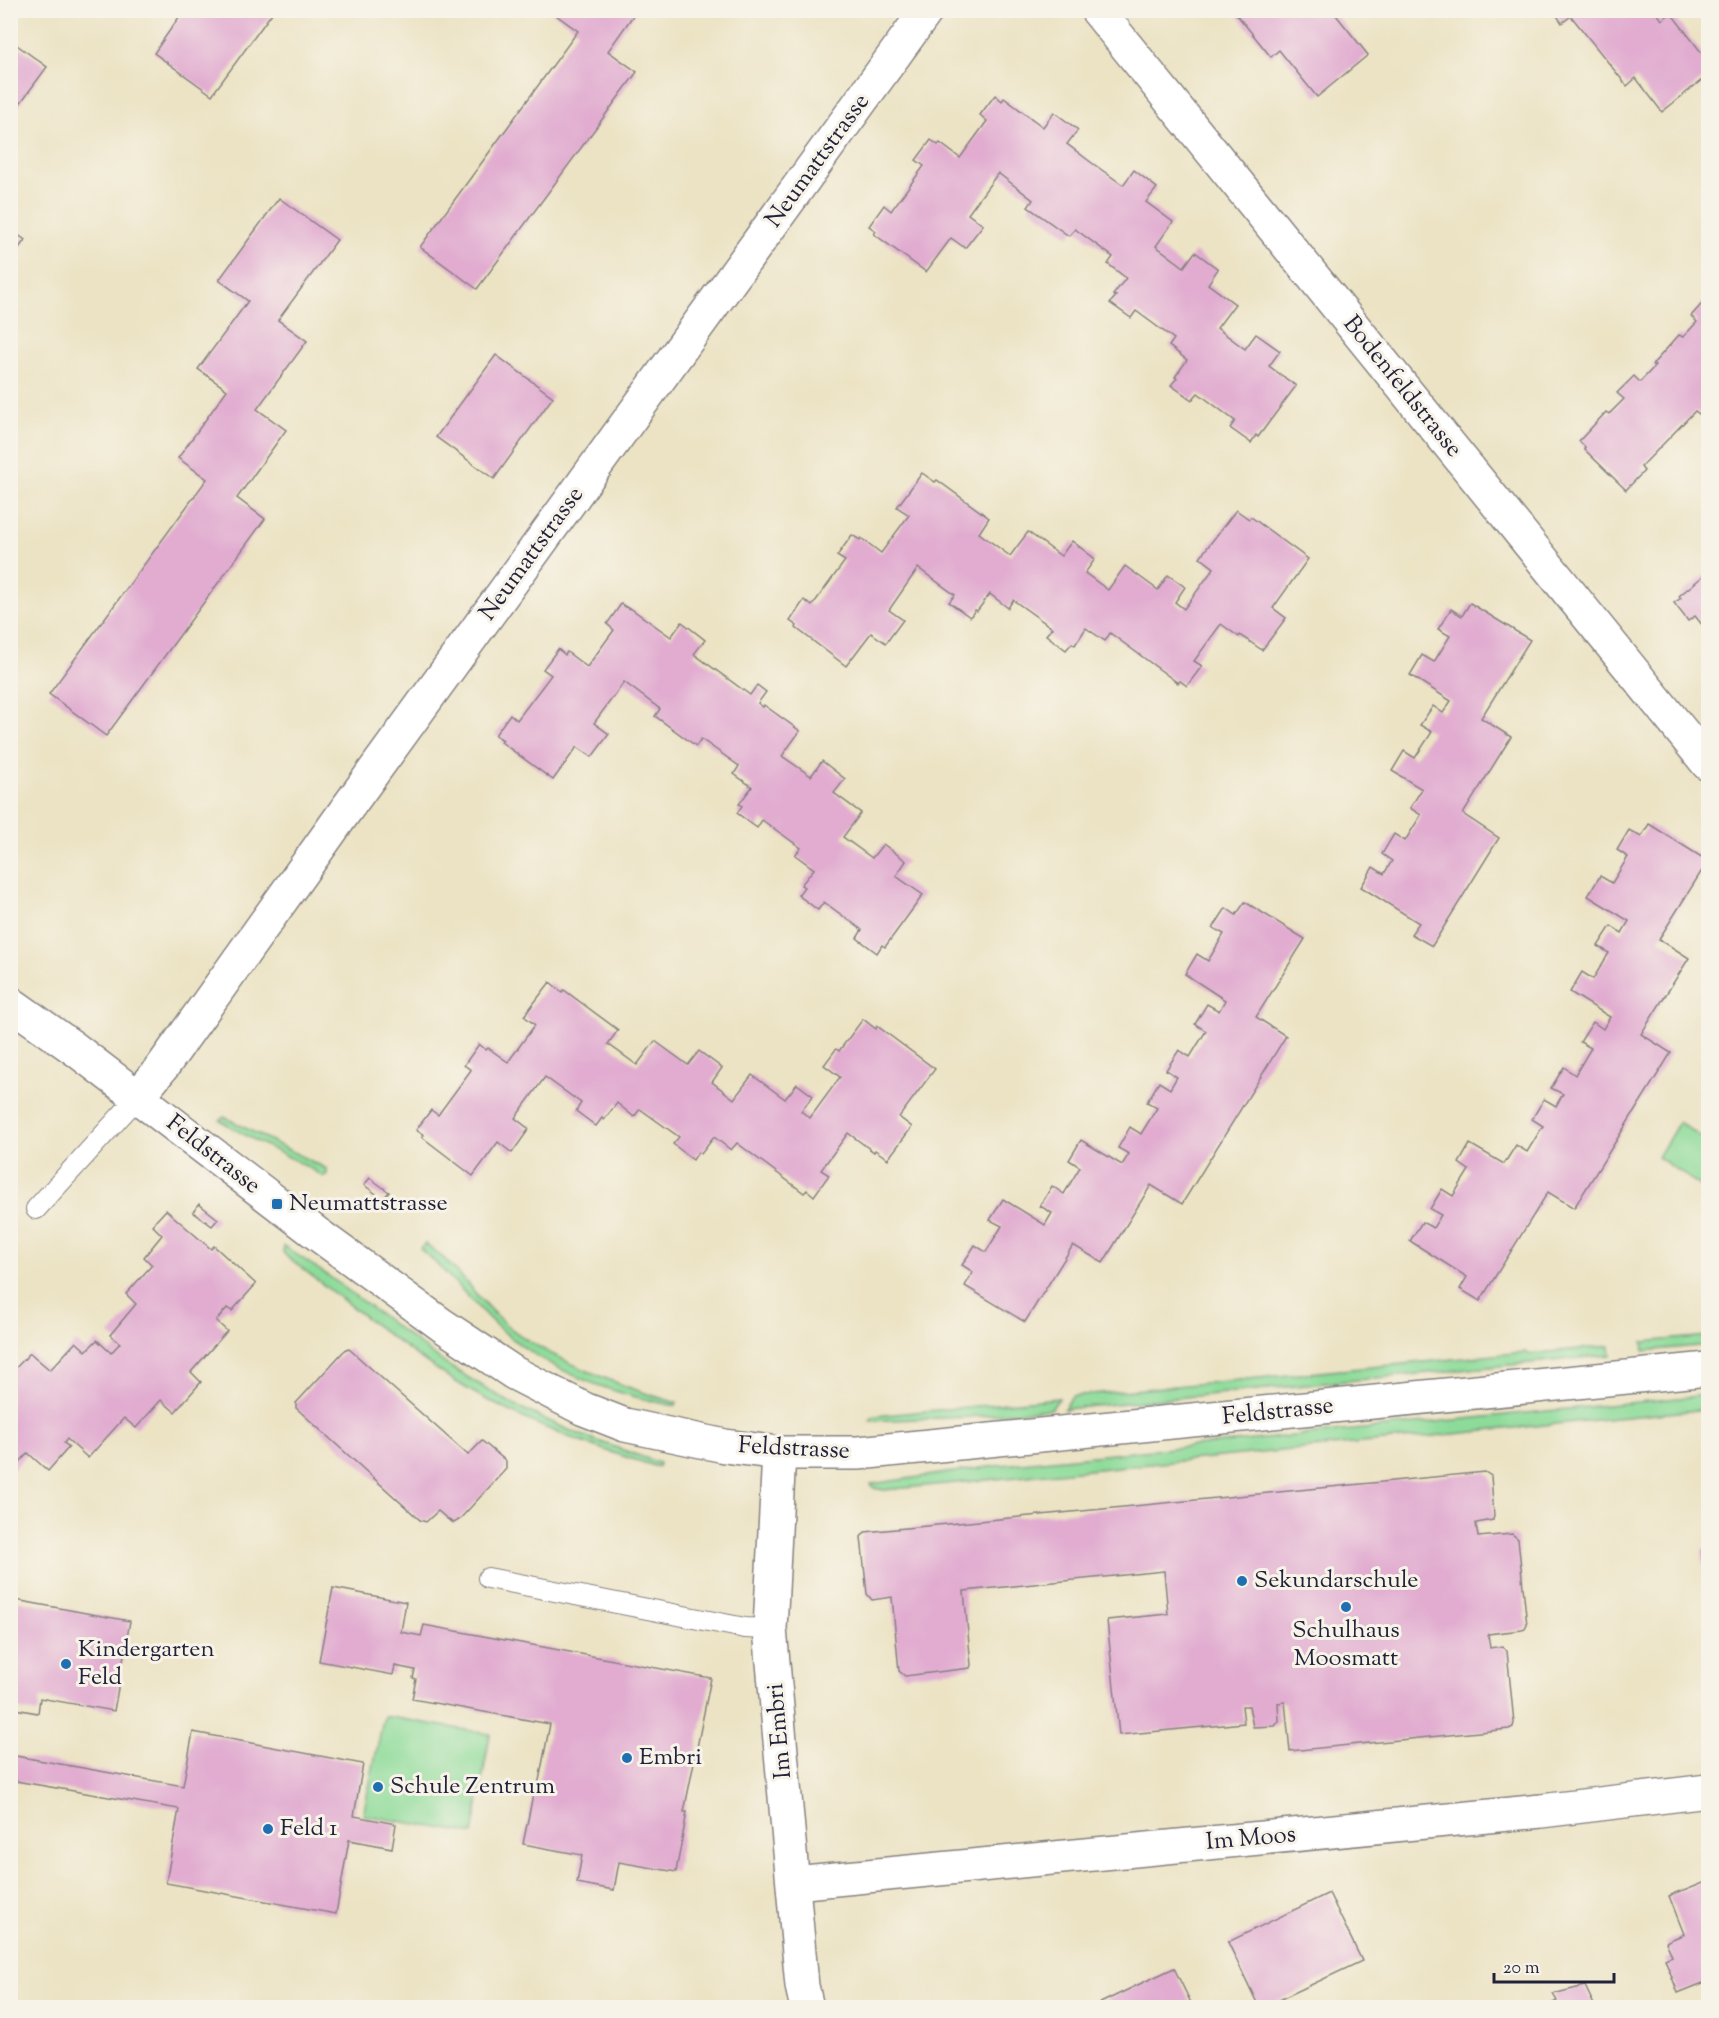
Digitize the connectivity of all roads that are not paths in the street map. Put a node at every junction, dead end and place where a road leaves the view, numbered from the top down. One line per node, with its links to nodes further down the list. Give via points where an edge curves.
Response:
1 (927, 10): 5 (street, Neumattstrasse)
2 (1097, 10): 3 (street, Bodenfeldstrasse)
3 (1708, 764)
4 (10, 1003): 5 (street, Feldstrasse)
5 (138, 1097): 6 (lane); 8 (street, Feldstrasse, via 442,1326 514,1373 584,1409 626,1425)
6 (36, 1209)
7 (1708, 1369): 8 (street, Feldstrasse, via 881,1451)
8 (779, 1453): 10 (street, Im Embri)
9 (488, 1578): 10 (lane, via 745,1628)
10 (770, 1629): 12 (street, Im Embri)
11 (1708, 1791): 12 (street, Im Moos, via 1541,1811)
12 (794, 1883): 13 (street, Im Embri)
13 (807, 2007)

